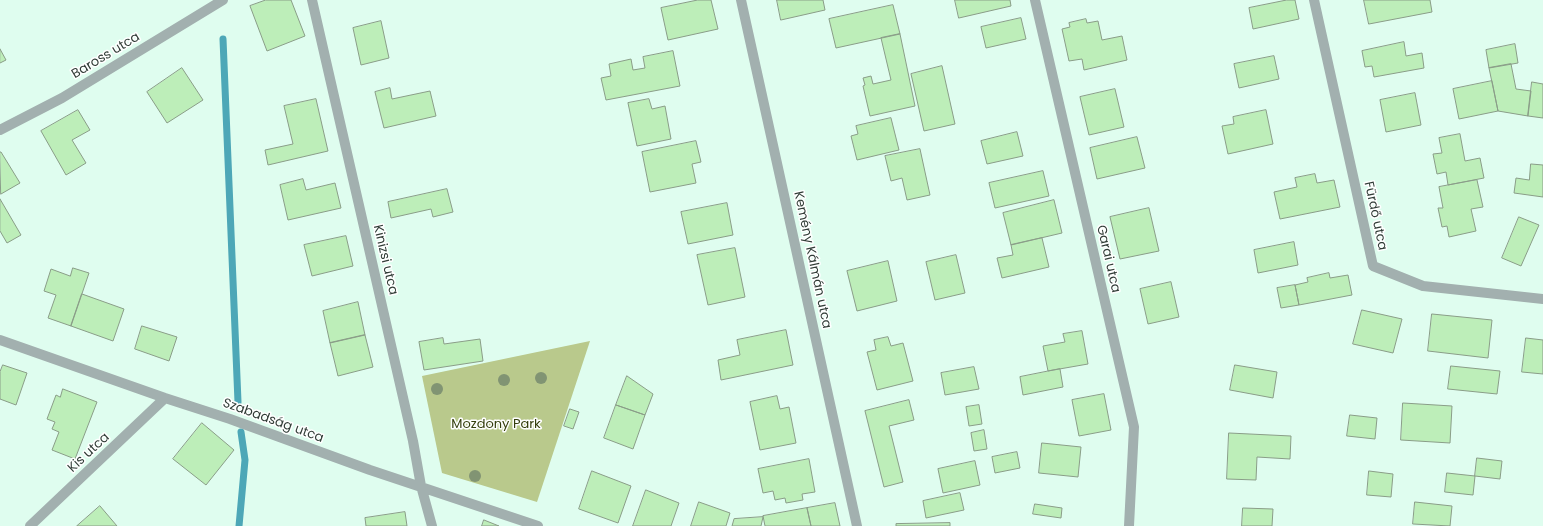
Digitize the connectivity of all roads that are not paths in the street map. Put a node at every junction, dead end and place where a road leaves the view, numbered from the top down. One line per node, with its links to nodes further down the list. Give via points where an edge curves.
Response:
1 (223, 0): 6 (street, Baross utca, via 62,98)
2 (312, 0): 10 (street, Kinizsi utca, via 413,441)
3 (741, 0): 14 (street, Kemény Kálmán utca)
4 (1035, 0): 15 (street, Garai utca, via 1134,427)
5 (1314, 0): 7 (street, Fürdő utca, via 1373,266 1423,286)
6 (0, 130)
7 (1543, 299)
8 (0, 340): 9 (street, Szabadság utca)
9 (166, 398): 10 (street, Szabadság utca); 11 (street, Kis utca)
10 (421, 486): 12 (street, Kinizsi utca); 13 (street, Szabadság utca)
11 (30, 526)
12 (432, 526)
13 (538, 526)
14 (857, 526)
15 (1129, 526)

